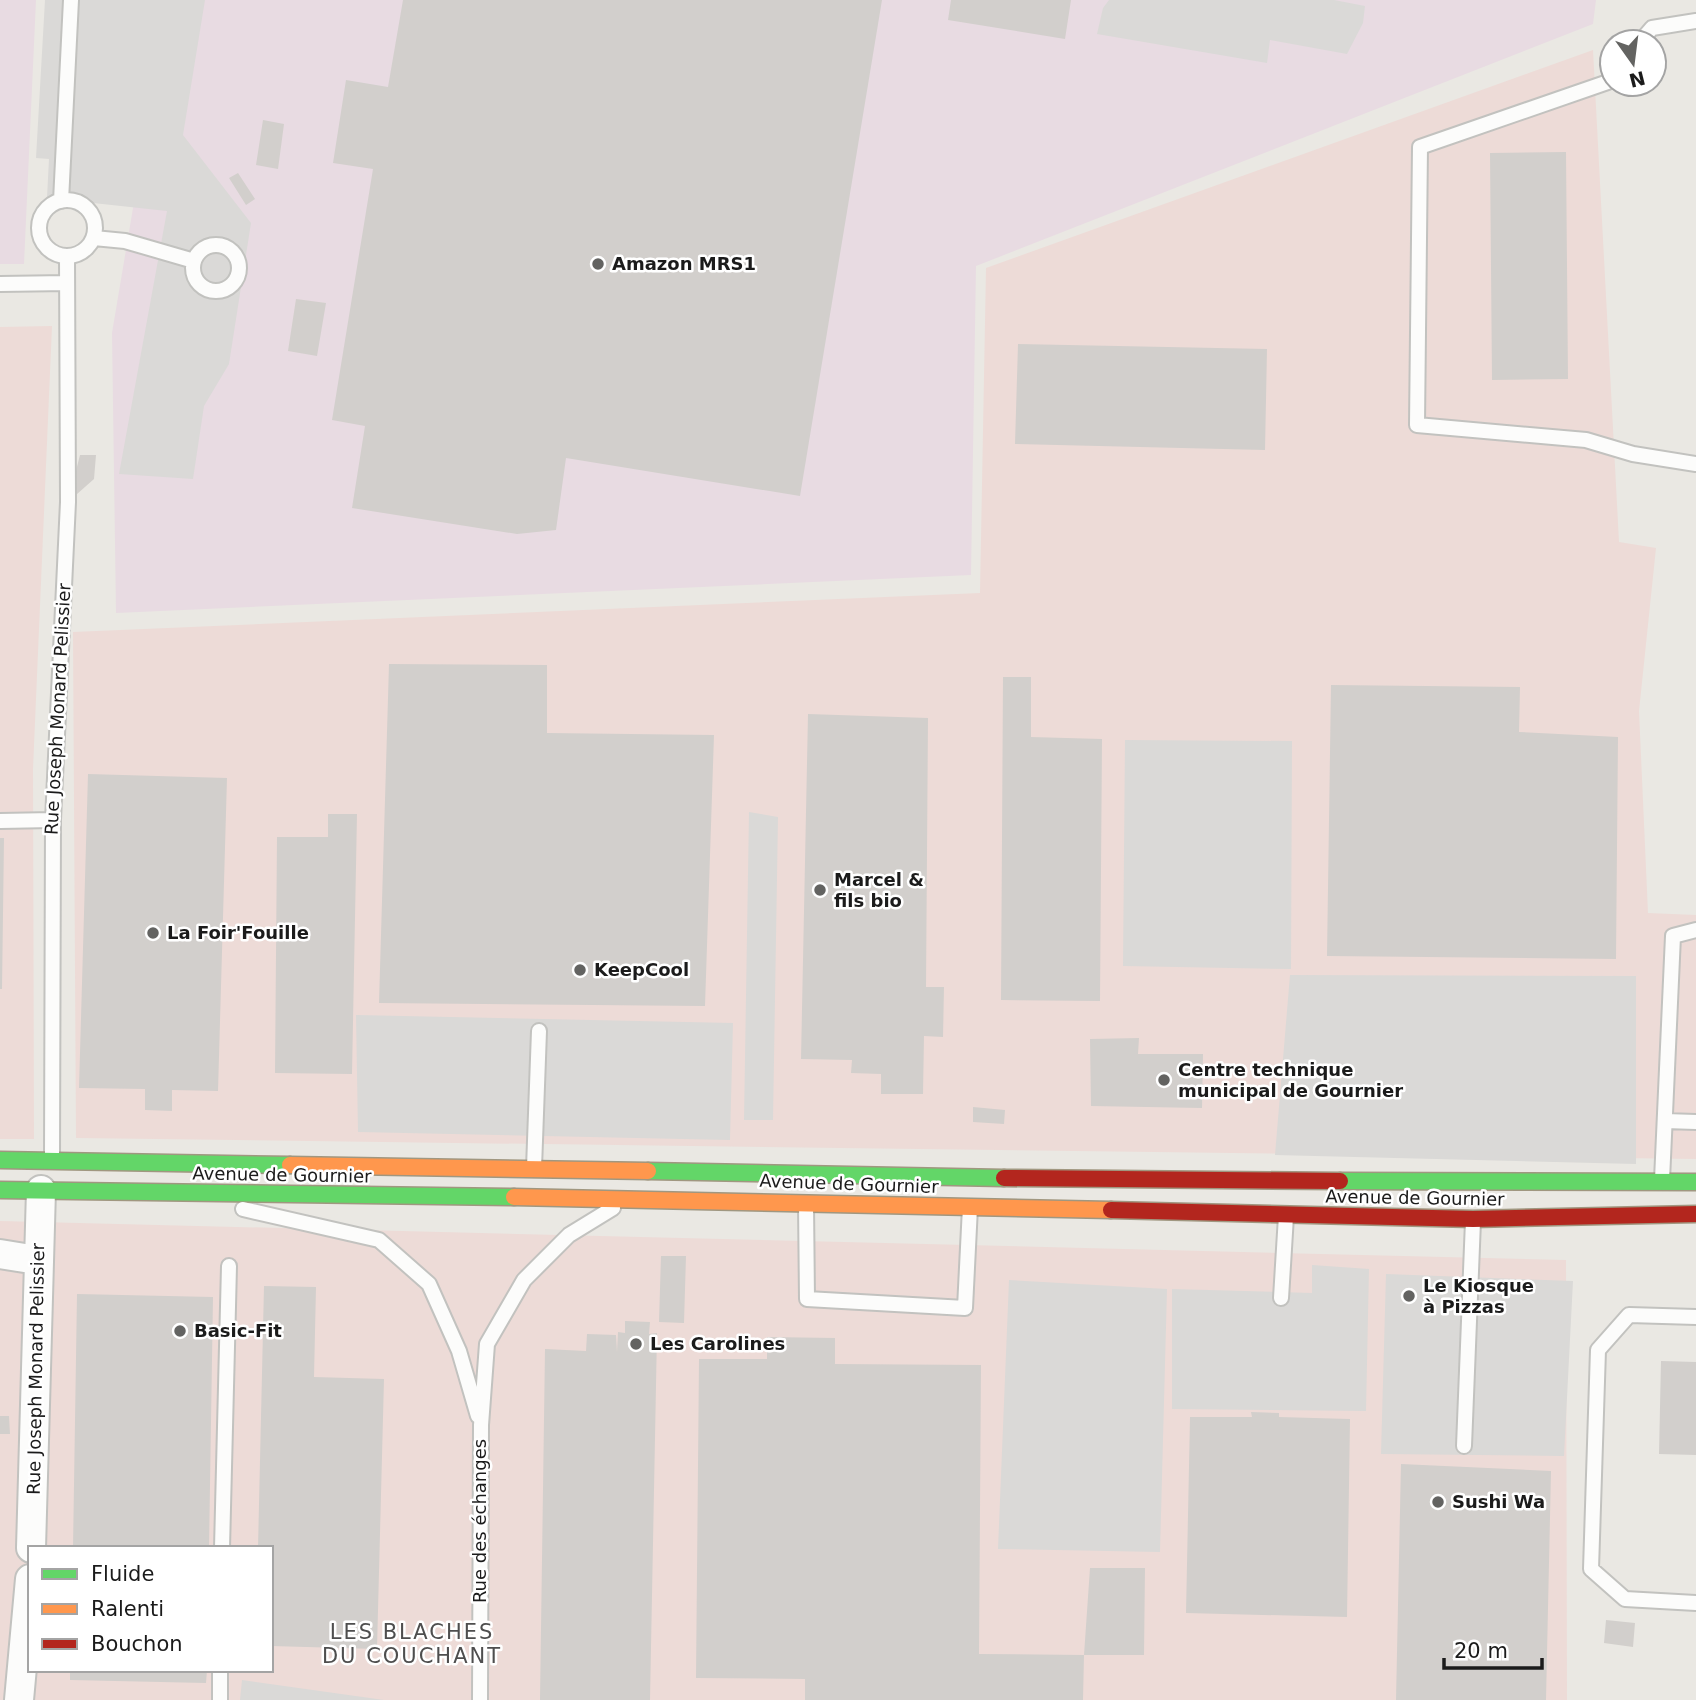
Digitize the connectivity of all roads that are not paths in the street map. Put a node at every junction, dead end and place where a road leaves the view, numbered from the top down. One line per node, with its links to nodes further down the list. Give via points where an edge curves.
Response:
1 (71, 0): 5 (lane)
2 (1696, 21): 3 (lane)
3 (1652, 28)
4 (1598, 85): 11 (lane, via 1420,147 1417,425 1586,440 1633,454)
5 (61, 201): 6 (lane, via 85,206 94,220); 7 (lane, via 45,210 39,227 43,244)
6 (94, 238): 7 (lane, via 84,252); 8 (lane, via 125,241)
7 (67, 257): 9 (lane, Rue Joseph Monard Pelissier)
8 (194, 261)
9 (67, 283): 10 (lane); 12 (lane, Rue Joseph Monard Pelissier, via 68,502)
10 (0, 284)
11 (1696, 464)
12 (52, 820): 13 (lane); 19 (lane, Rue Joseph Monard Pelissier)
13 (0, 821)
14 (1696, 930): 16 (lane, via 1673,936)
15 (539, 1031): 20 (lane)
16 (1665, 1121): 17 (lane); 21 (lane)
17 (1696, 1122)
18 (0, 1160): 19 (main road, Avenue de Gournier)
19 (52, 1161): 20 (main road, Avenue de Gournier)
20 (534, 1170): 21 (main road, Avenue de Gournier, via 1188,1181)
21 (1662, 1180): 22 (main road, Avenue de Gournier)
22 (1696, 1182)
23 (41, 1189): 24 (main road, Avenue de Gournier); 25 (main road, Avenue de Gournier); 33 (street, Rue Joseph Monard Pelissier)
24 (0, 1190)
25 (174, 1192): 26 (main road, Avenue de Gournier); 37 (lane, via 379,1240 429,1284 459,1351)
26 (629, 1198): 27 (main road, Avenue de Gournier); 37 (lane, via 569,1235 524,1280 487,1344)
27 (806, 1202): 28 (main road, Avenue de Gournier); 28 (lane, via 807,1299 965,1308)
28 (970, 1207): 30 (main road, Avenue de Gournier)
29 (1696, 1214): 31 (main road, Avenue de Gournier)
30 (1286, 1215): 31 (main road, Avenue de Gournier); 35 (lane)
31 (1473, 1219): 38 (lane)
32 (0, 1254): 33 (street)
33 (37, 1259): 39 (street, Rue Joseph Monard Pelissier)
34 (229, 1266): 40 (lane)
35 (1281, 1298)
36 (1696, 1317): 42 (lane, via 1629,1315 1598,1350 1591,1569 1625,1599)
37 (481, 1426): 46 (lane, Rue des échanges)
38 (1464, 1446)
39 (31, 1546)
40 (222, 1546)
41 (28, 1591): 44 (street)
42 (1696, 1603)
43 (220, 1672): 45 (lane)
44 (14, 1685)
45 (220, 1700)
46 (480, 1700)

